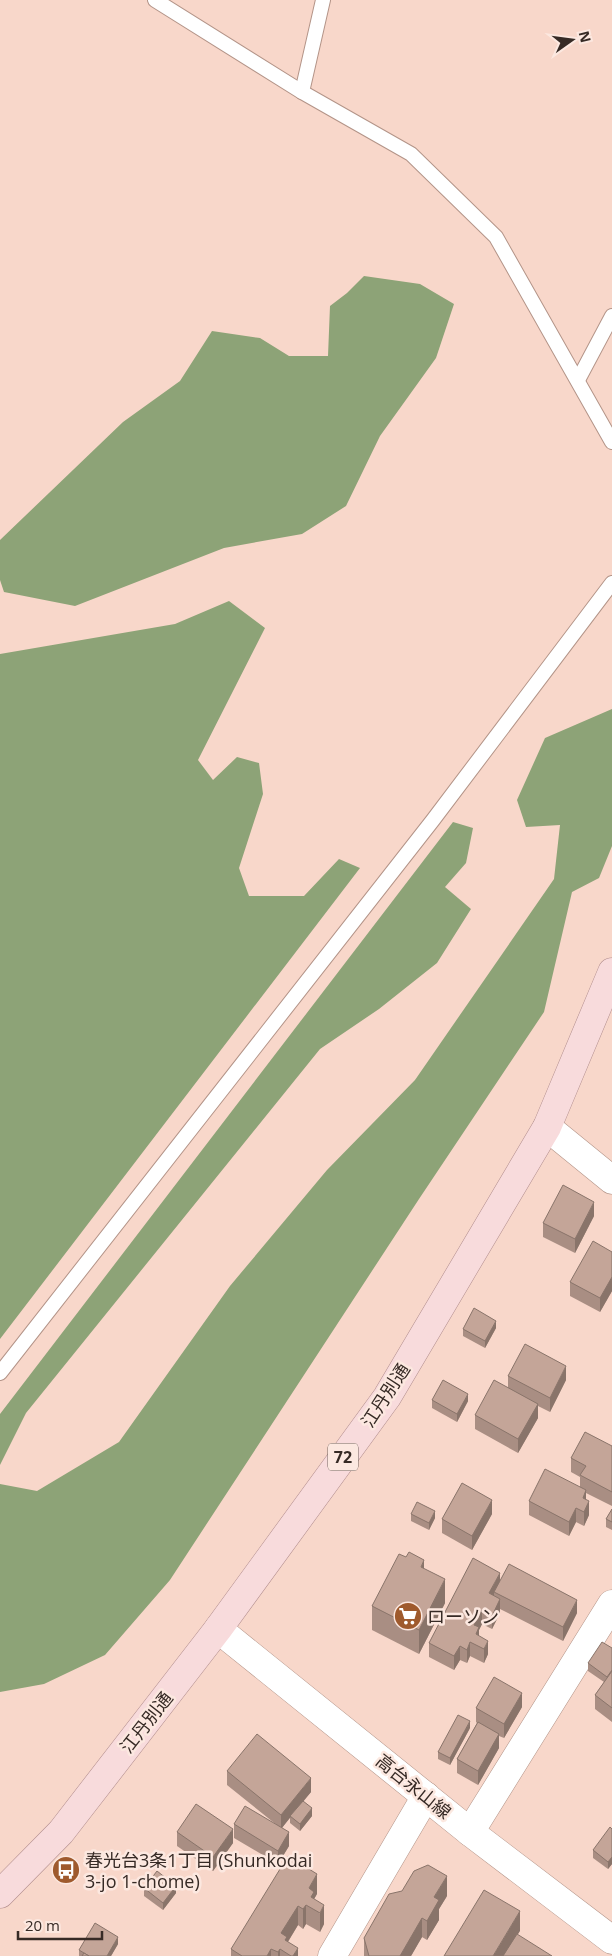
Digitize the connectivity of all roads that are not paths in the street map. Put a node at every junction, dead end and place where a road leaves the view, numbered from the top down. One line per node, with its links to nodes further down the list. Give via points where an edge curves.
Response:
1 (155, 0): 3 (lane)
2 (323, 0): 3 (lane)
3 (302, 92): 5 (lane, via 411,154 496,237)
4 (612, 316): 5 (lane)
5 (578, 380): 6 (lane)
6 (612, 442)
7 (612, 582): 11 (lane, via 433,820)
8 (612, 972): 9 (main road, 江丹別通 / 72)
9 (547, 1127): 10 (street); 13 (main road, 江丹別通 / 72, via 387,1396)
10 (612, 1180)
11 (0, 1373)
12 (612, 1604): 15 (street)
13 (218, 1629): 14 (street, 高台永山線); 16 (main road, 江丹別通 / 72, via 60,1832)
14 (426, 1796): 15 (street, 高台永山線); 18 (street)
15 (470, 1832): 17 (street, 高台永山線)
16 (0, 1894)
17 (612, 1940)
18 (332, 1956)

